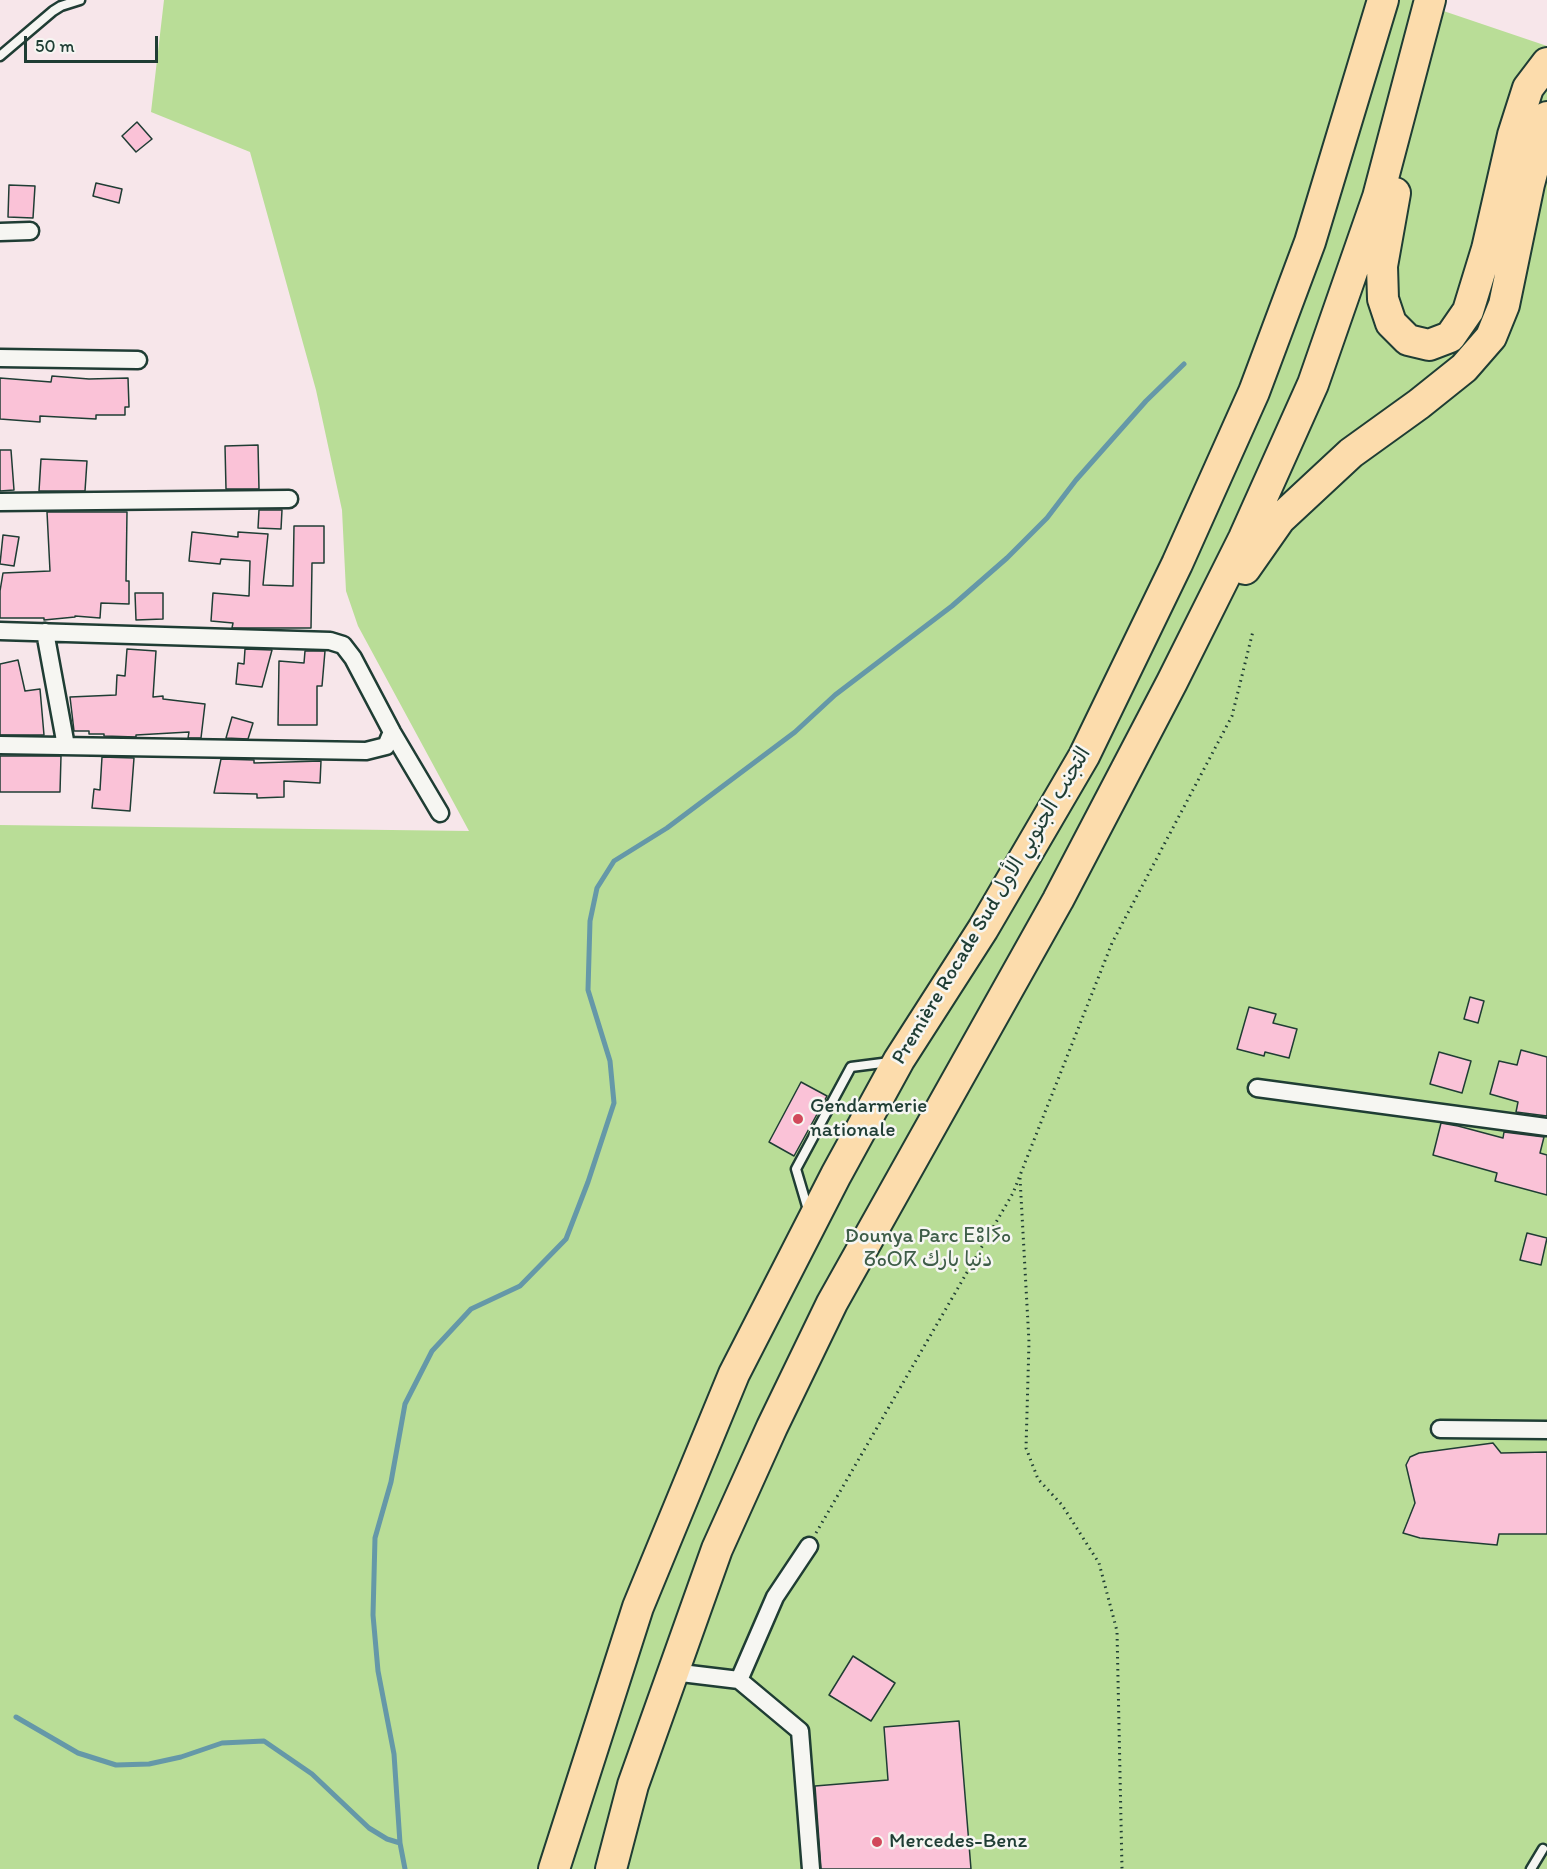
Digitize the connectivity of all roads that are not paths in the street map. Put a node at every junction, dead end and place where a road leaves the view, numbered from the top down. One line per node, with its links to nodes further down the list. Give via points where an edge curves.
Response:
1 (80, 0): 5 (lane, via 53,11)
2 (1383, 0): 29 (highway, Première Rocade Sud التجنب الجنوبي الأول, via 1310,242 1254,392 1177,564 1084,756 983,929 899,1060 734,1374 638,1606)
3 (1430, 0): 4 (highway)
4 (1422, 33): 6 (highway, via 1382,266 1383,299 1391,323 1408,340 1429,345 1450,337 1468,310 1528,88); 16 (highway, via 1378,197 1312,384 1244,537)
5 (0, 56)
6 (1547, 63)
7 (1547, 117): 16 (highway, via 1504,305 1491,337 1464,368 1351,453 1280,519)
8 (30, 231): 9 (street)
9 (0, 232)
10 (0, 358): 11 (street)
11 (138, 360)
12 (290, 500): 13 (street)
13 (0, 502)
14 (0, 631): 15 (street)
15 (45, 632): 17 (street, via 330,641 343,645 353,658); 19 (street)
16 (1172, 682): 26 (highway, via 1058,900 832,1303 717,1549)
17 (392, 732): 19 (street, via 386,746 366,751); 20 (street)
18 (0, 745): 19 (street)
19 (66, 746)
20 (440, 813)
21 (1257, 1088): 22 (street)
22 (1547, 1127)
23 (1440, 1430): 24 (street)
24 (1547, 1430)
25 (809, 1546): 27 (street, via 776,1597)
26 (673, 1672): 27 (street); 30 (highway, via 633,1785)
27 (738, 1680): 31 (street, via 800,1731)
28 (1543, 1849): 32 (lane)
29 (554, 1869)
30 (611, 1869)
31 (811, 1869)
32 (1531, 1869)

